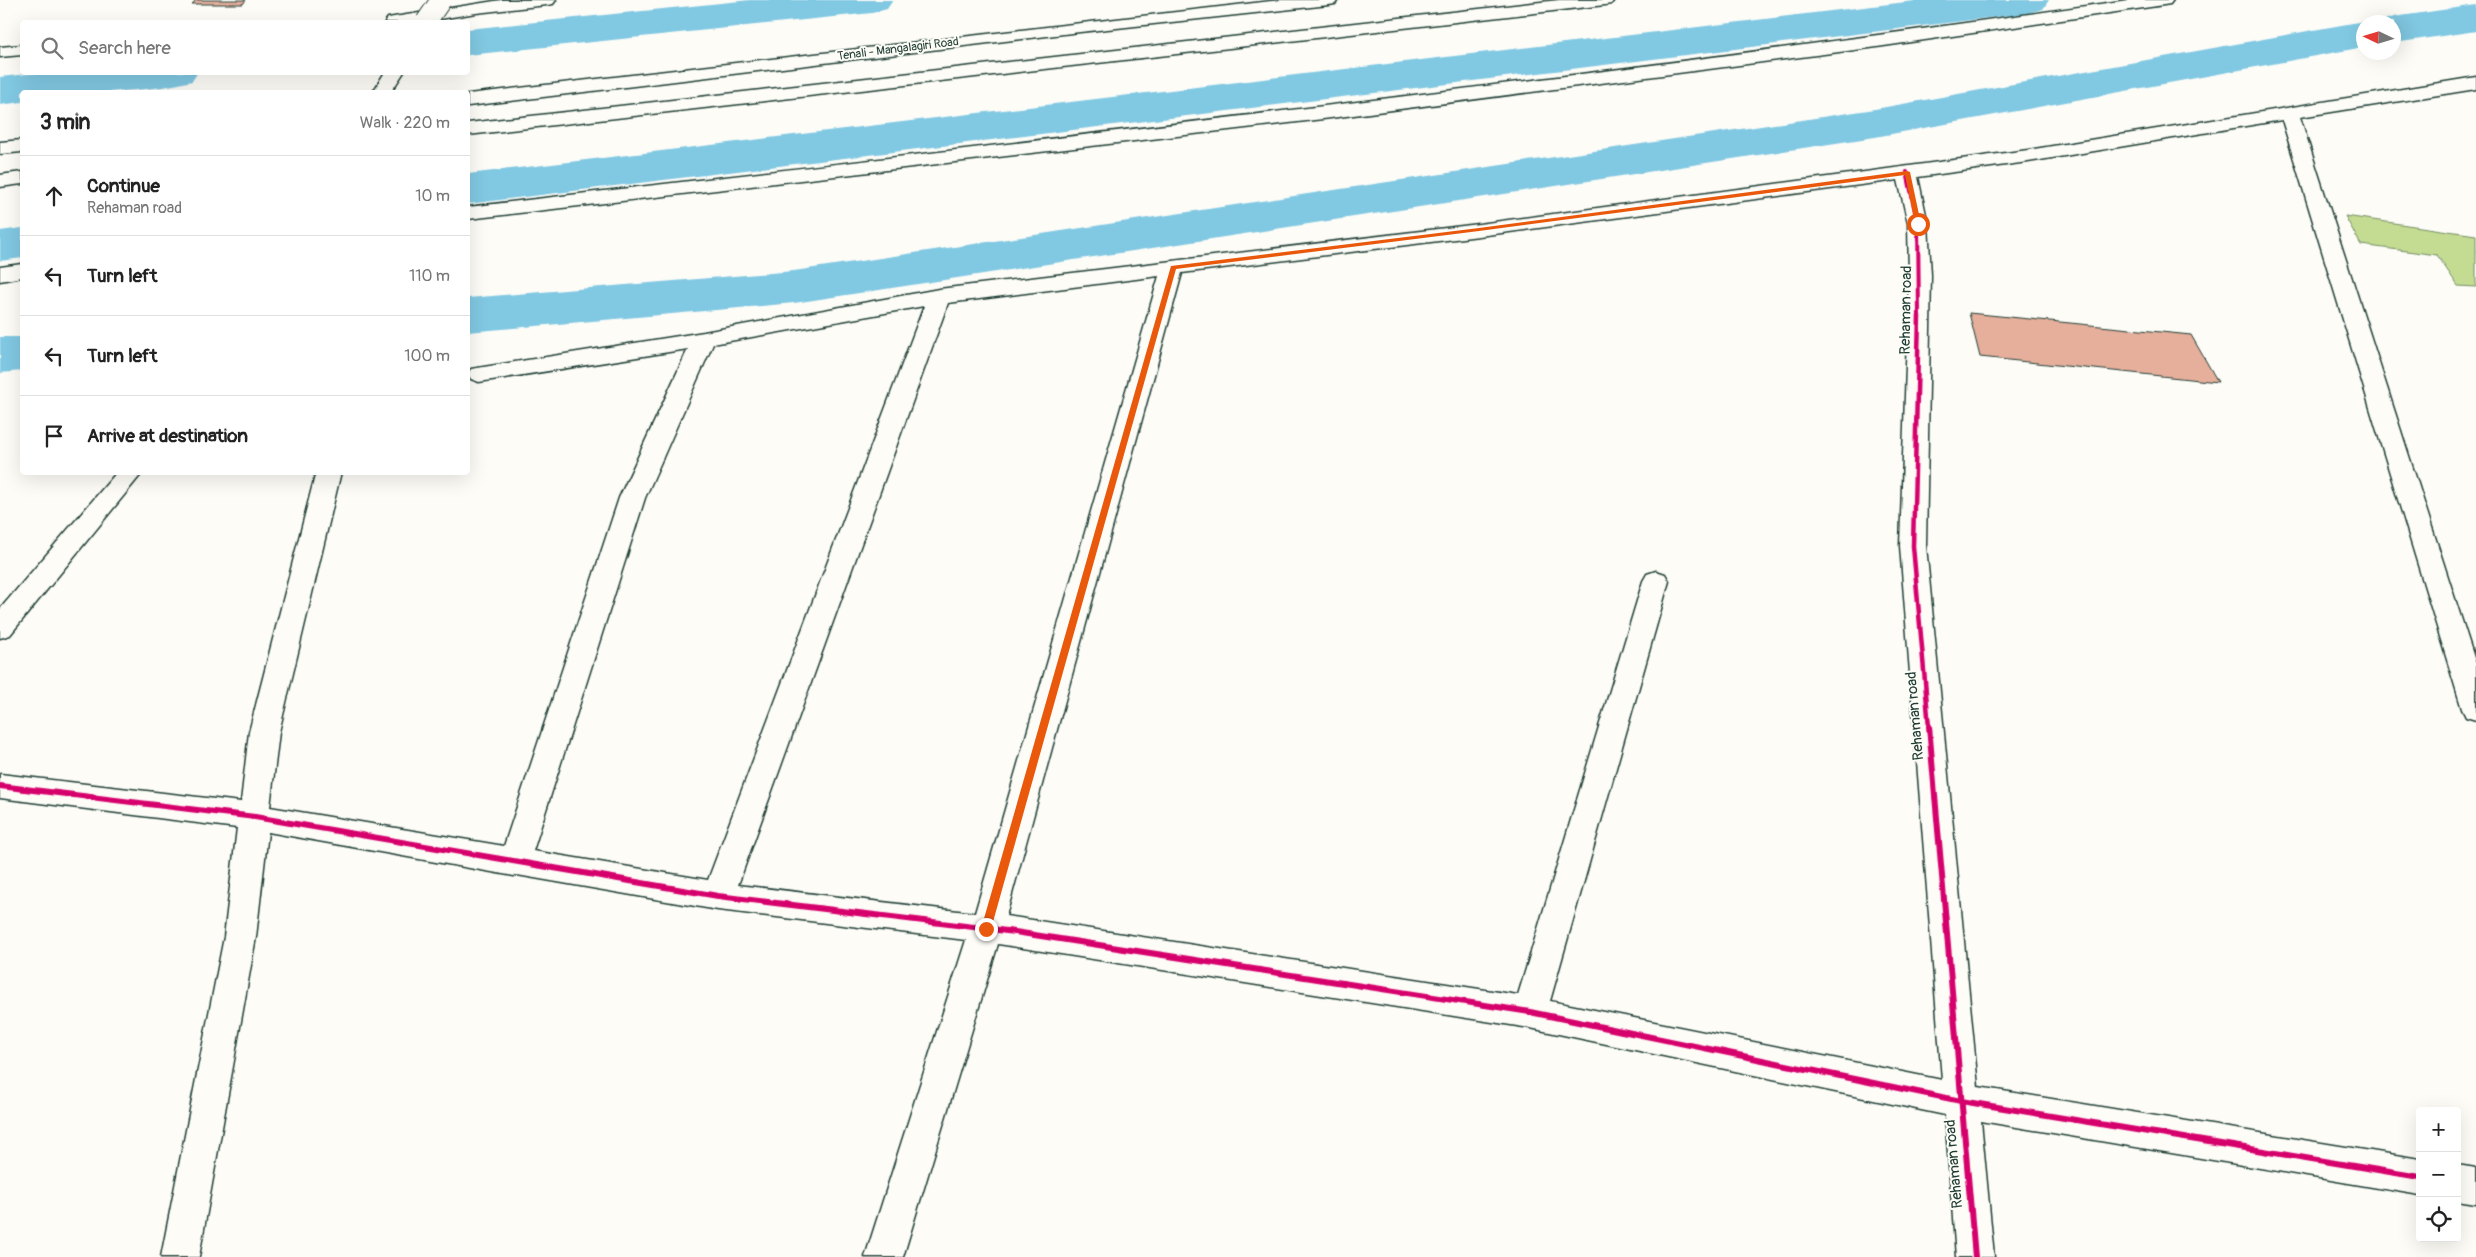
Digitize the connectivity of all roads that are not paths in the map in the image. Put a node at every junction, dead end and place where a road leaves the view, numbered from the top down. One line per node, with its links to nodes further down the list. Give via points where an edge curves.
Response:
1 (410, 0): 8 (street)
2 (441, 0): 10 (street, bridge)
3 (547, 0): 7 (street)
4 (1329, 0): 16 (street, Tenali - Mangalagiri Road)
5 (1605, 0): 18 (street)
6 (2164, 0): 24 (street, via 1323,114)
7 (480, 4): 9 (street)
8 (395, 20)
9 (403, 20)
10 (427, 20)
11 (20, 50): 12 (street)
12 (0, 52)
13 (392, 75): 15 (street)
14 (2476, 83): 17 (street)
15 (384, 90)
16 (470, 100)
17 (2289, 113): 21 (street, via 2028,156); 35 (street)
18 (470, 129)
19 (20, 146): 20 (street)
20 (0, 148)
21 (1907, 172): 25 (street, via 1479,230); 42 (street, Rehaman road, via 1918,224 1920,275 1913,546)
22 (20, 178): 23 (street)
23 (0, 181)
24 (470, 213)
25 (1173, 267): 28 (street); 40 (street)
26 (20, 271): 27 (street)
27 (0, 274)
28 (939, 296): 29 (street); 39 (street)
29 (704, 339): 30 (street); 38 (street, via 632,498)
30 (479, 374)
31 (128, 475): 34 (street)
32 (328, 475): 37 (street, via 264,732)
33 (1656, 581): 41 (street)
34 (0, 628)
35 (2476, 709)
36 (0, 786): 37 (street)
37 (255, 817): 38 (street); 46 (street, via 240,937)
38 (514, 862): 39 (street)
39 (718, 896): 40 (street)
40 (986, 929): 41 (street); 47 (street)
41 (1530, 1012): 42 (street)
42 (1961, 1101): 43 (street); 48 (street, Rehaman road)
43 (2416, 1176)
44 (2461, 1184): 45 (street)
45 (2476, 1186)
46 (180, 1257)
47 (884, 1257)
48 (1975, 1257)

